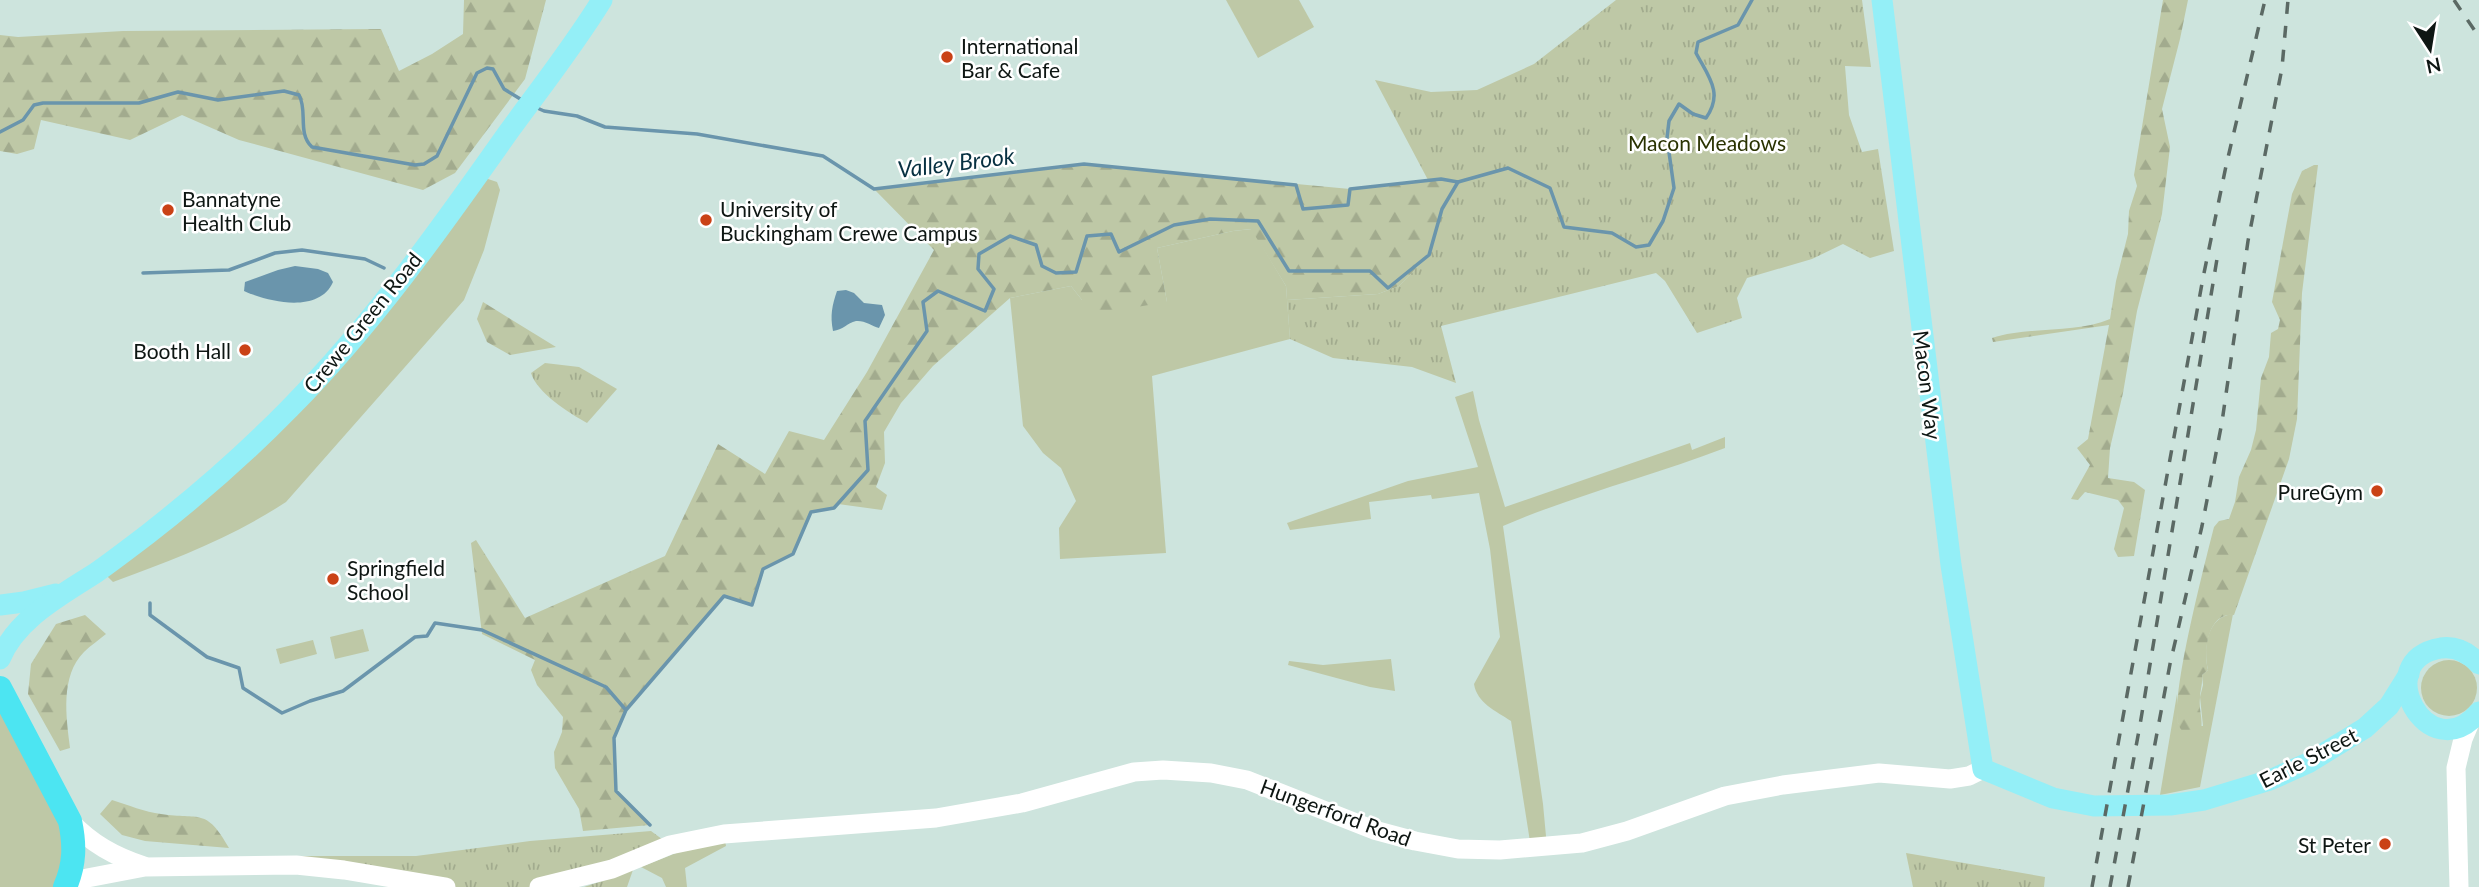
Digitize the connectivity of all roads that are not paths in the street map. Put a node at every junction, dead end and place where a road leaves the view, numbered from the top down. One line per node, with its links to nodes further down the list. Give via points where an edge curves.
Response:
1 (602, 0): 3 (main road, Crewe Green Road, via 372,315 290,408 166,519)
2 (1882, 0): 13 (main road, Macon Way, via 1951,565)
3 (66, 591): 4 (main road, Crewe Green Road); 5 (main road, Crewe Green Road, via 24,624)
4 (0, 605)
5 (0, 659)
6 (2479, 663): 7 (main road, Earle Street, via 2459,649 2438,649 2419,659)
7 (2409, 674): 10 (main road, via 2408,699); 11 (main road, Earle Street, via 2389,706)
8 (0, 687): 14 (highway)
9 (2475, 716): 10 (main road, Earle Street, via 2451,728); 12 (street)
10 (2426, 722): 11 (main road, Earle Street, via 2396,719); 12 (street, via 2447,740)
11 (2365, 728): 13 (main road, Earle Street, via 2270,780 2170,805 2094,806 2053,798)
12 (2456, 768): 19 (street)
13 (1983, 769): 18 (street, Hungerford Road, via 1950,779 1879,773 1783,785 1725,796 1581,843 1500,850 1458,849 1374,830 1247,780 1210,773 1134,772 1021,803 958,814 724,834 670,845 612,869)
14 (70, 821): 15 (street, via 88,840); 16 (highway, via 74,854)
15 (145, 867): 16 (street); 17 (street, via 312,866)
16 (65, 886)
17 (446, 887)
18 (539, 887)
19 (2459, 887)

